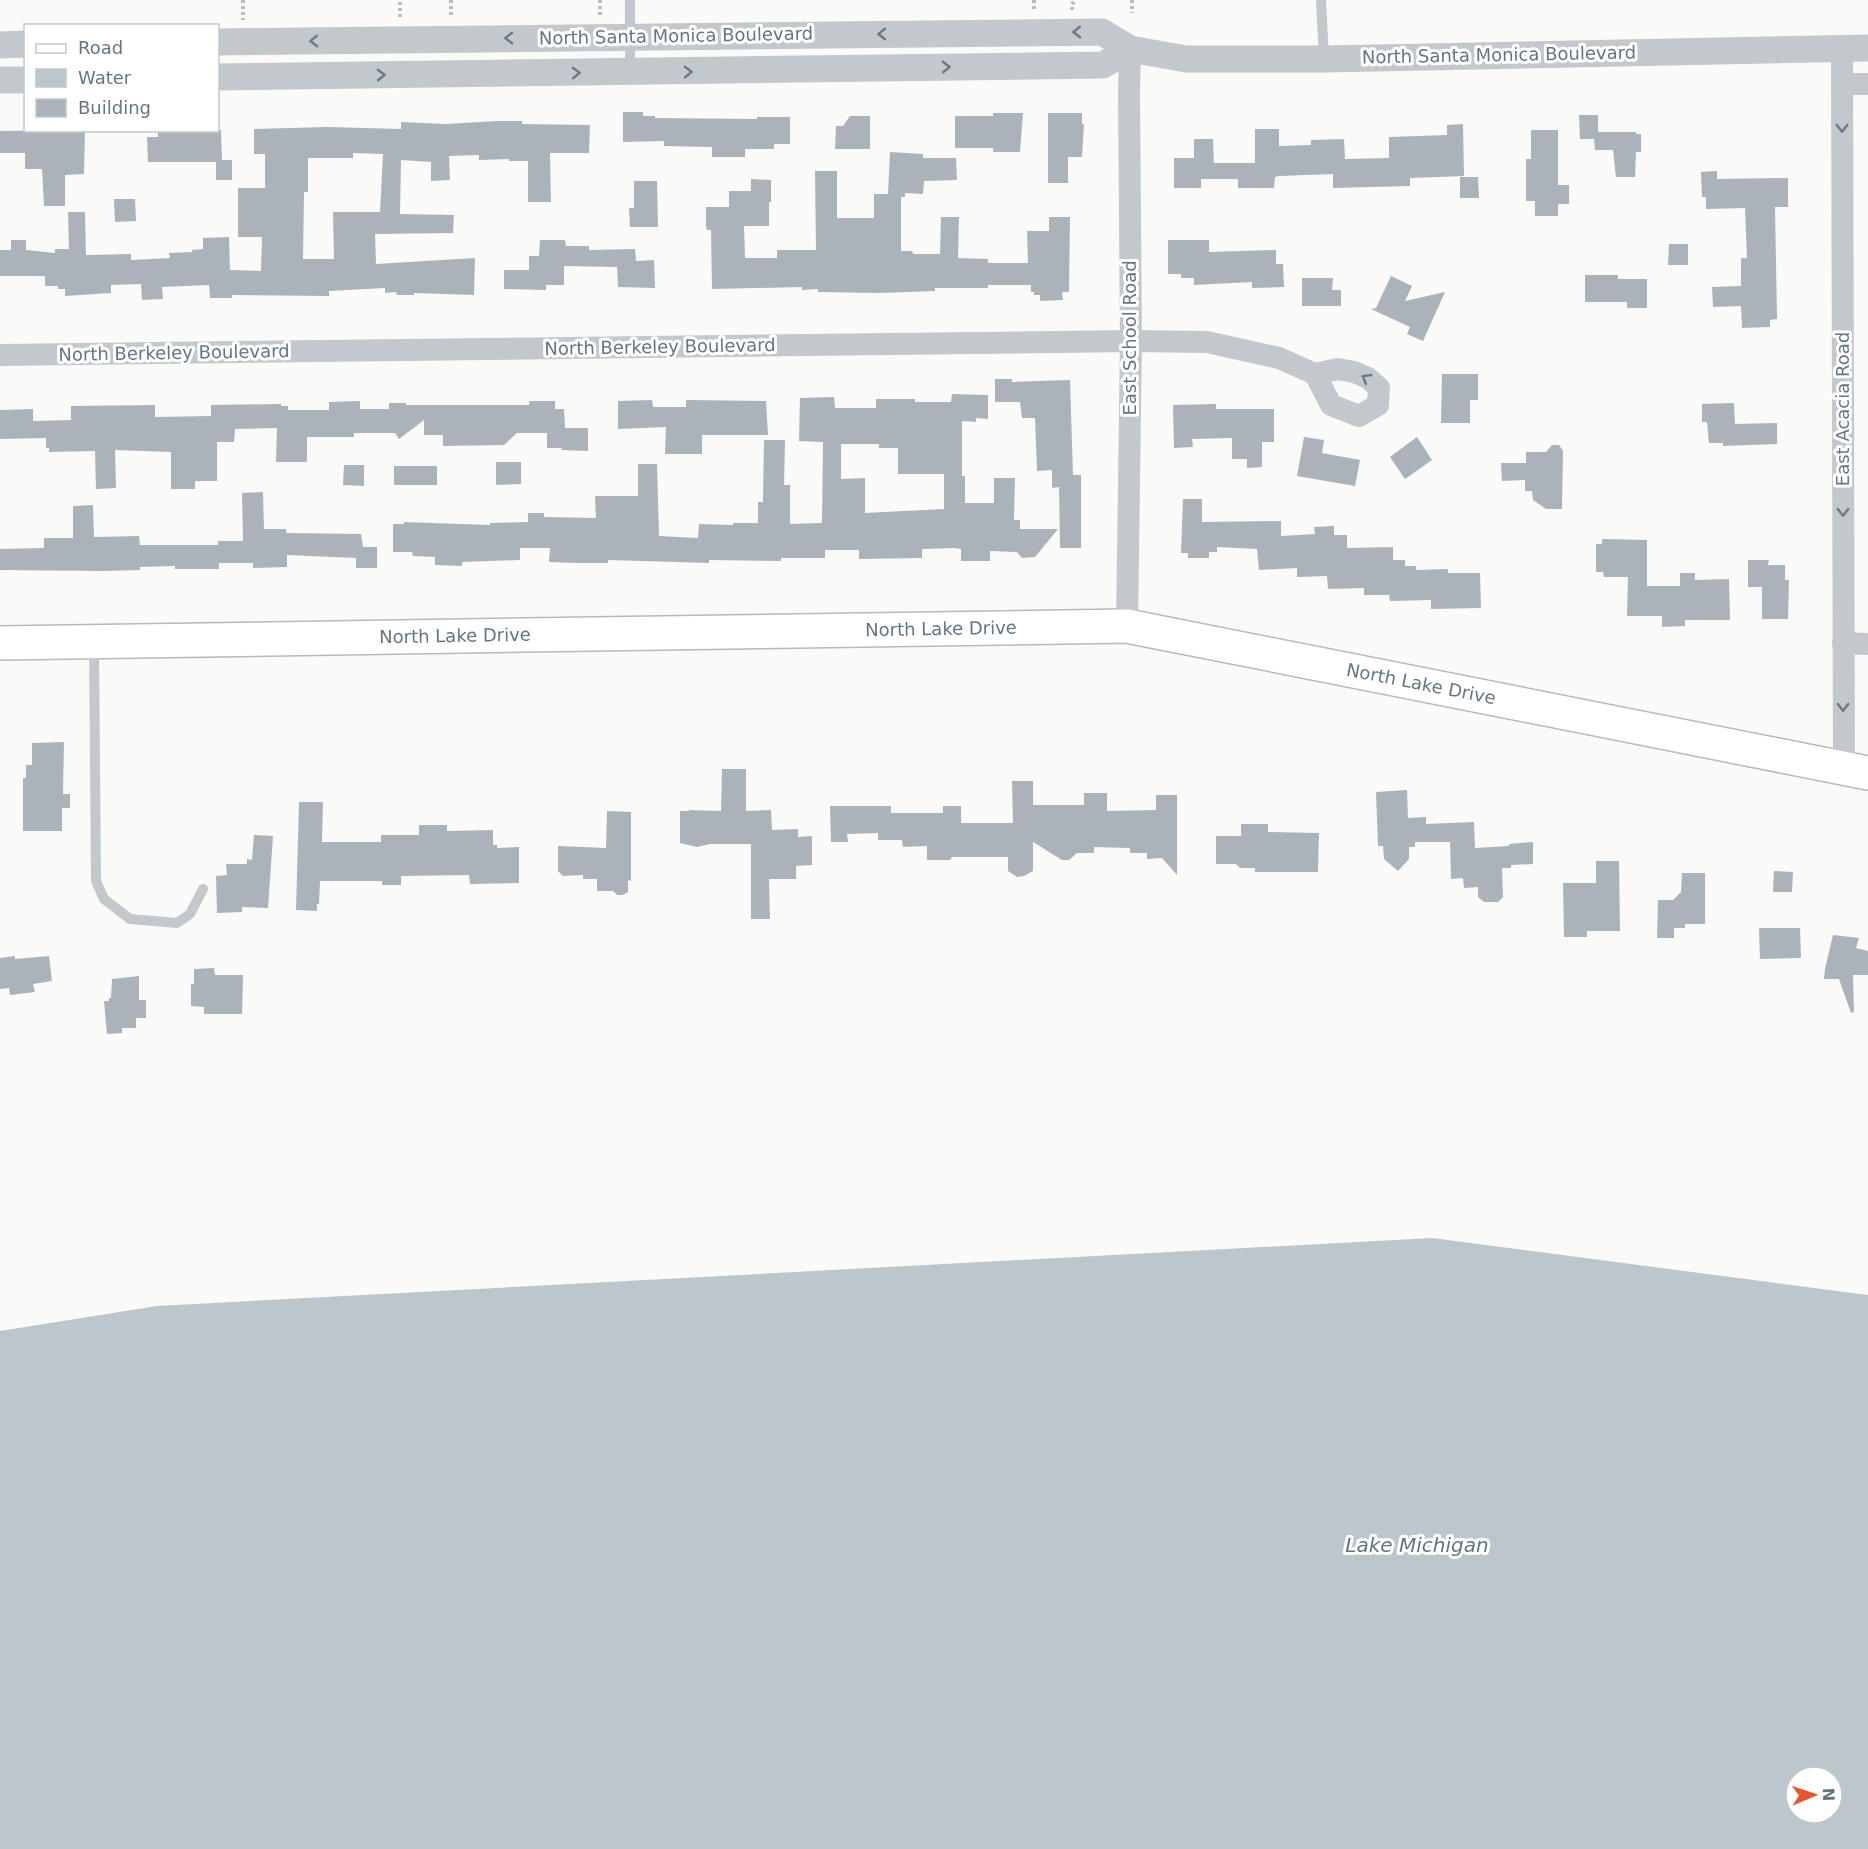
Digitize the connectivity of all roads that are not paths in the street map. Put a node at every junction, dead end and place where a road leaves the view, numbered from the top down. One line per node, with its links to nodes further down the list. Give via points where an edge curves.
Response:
1 (630, 0): 3 (lane)
2 (1322, 0): 9 (lane)
3 (630, 37): 4 (street, North Santa Monica Boulevard, one-way to 4); 8 (street, North Santa Monica Boulevard, one-way to 3, via 1102,32); 10 (lane)
4 (219, 42)
5 (24, 44): 6 (street)
6 (0, 45)
7 (1855, 48): 9 (street, North Santa Monica Boulevard); 14 (street, East Acacia Road)
8 (1130, 49): 9 (street, North Santa Monica Boulevard, via 1186,59); 10 (street, North Santa Monica Boulevard, one-way to 8, via 1103,65); 16 (street, East School Road)
9 (1324, 59)
10 (630, 72): 11 (street, North Santa Monica Boulevard, one-way to 10)
11 (219, 77)
12 (0, 80): 13 (street)
13 (24, 80)
14 (1842, 84): 15 (street); 22 (street, East Acacia Road, one-way to 22)
15 (1868, 84)
16 (1131, 341): 17 (street, North Berkeley Boulevard); 18 (street, North Berkeley Boulevard, via 1207,342 1279,358); 19 (street, East School Road)
17 (0, 355)
18 (1315, 374)
19 (1127, 626): 20 (main road, North Lake Drive); 24 (main road, North Lake Drive)
20 (94, 642): 21 (main road, North Lake Drive); 25 (lane, via 96,880 104,898 130,919 177,923 190,914)
21 (0, 643)
22 (1843, 643): 23 (street); 24 (street, East Acacia Road, one-way to 24)
23 (1868, 644)
24 (1856, 771)
25 (203, 889)

